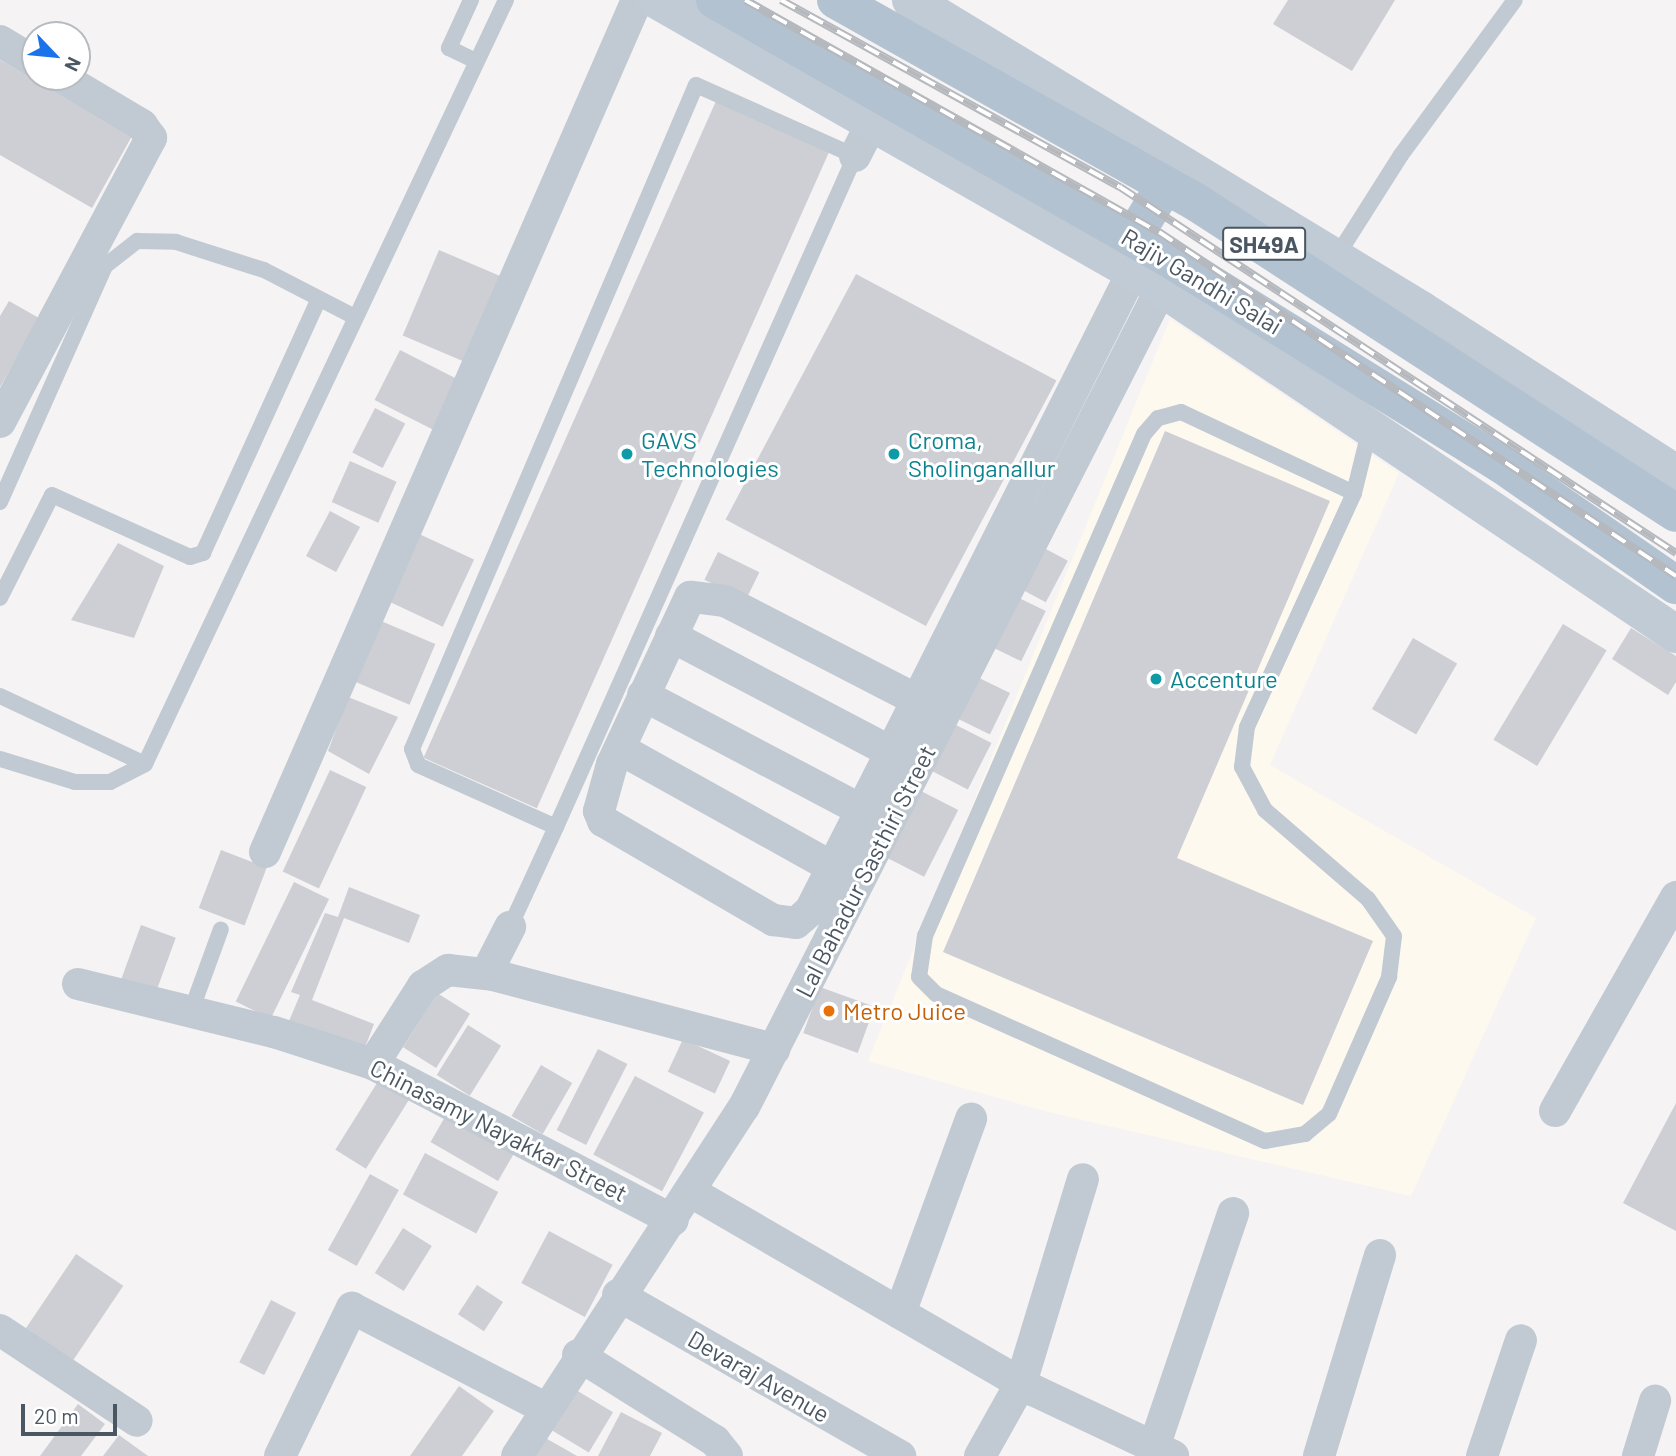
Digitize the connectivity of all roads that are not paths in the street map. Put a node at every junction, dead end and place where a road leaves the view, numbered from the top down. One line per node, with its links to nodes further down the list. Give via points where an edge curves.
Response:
1 (471, 0): 12 (lane, via 449,48)
2 (506, 0): 12 (lane)
3 (637, 0): 40 (street)
4 (657, 0): 14 (street)
5 (715, 0): 9 (main road, Rajiv Gandhi Salai / SH49A)
6 (836, 0): 16 (main road, SH49A)
7 (912, 0): 17 (street)
8 (1515, 0): 17 (lane, via 1401,155)
9 (773, 17): 18 (main road, Rajiv Gandhi Salai / SH49A)
10 (0, 41): 11 (street)
11 (21, 54)
12 (476, 61): 20 (lane)
13 (85, 91): 21 (street, via 142,125 151,138)
14 (872, 122): 15 (street); 18 (street)
15 (855, 156): 39 (lane); 39 (lane, via 696,85 412,749 418,765)
16 (1165, 185): 18 (main road); 26 (main road, SH49A)
17 (1335, 259): 23 (street)
18 (1151, 265): 22 (street); 27 (main road, Rajiv Gandhi Salai / SH49A, via 1501,464); 33 (street); 48 (street, Lal Bahadur Sasthiri Street)
19 (320, 299): 20 (lane); 25 (lane, via 264,270 176,242 137,241 105,267); 28 (lane, via 203,553 190,556 51,495)
20 (355, 317): 37 (lane)
21 (0, 422)
22 (1370, 428): 24 (lane); 29 (street)
23 (1676, 474)
24 (1354, 493): 24 (lane, via 1247,727 1242,767 1265,810 1374,908 1394,936 1389,977 1329,1114 1306,1134 1265,1141 936,994 919,977 925,936 1144,434 1158,418 1181,412)
25 (0, 502)
26 (1676, 513)
27 (1675, 583)
28 (0, 598)
29 (1676, 634)
30 (671, 636): 31 (street); 33 (street, via 690,597 715,598); 35 (street)
31 (643, 695): 34 (street); 38 (street)
32 (0, 696): 37 (lane)
33 (917, 699): 35 (street)
34 (620, 749): 41 (street); 41 (street, via 599,811 603,821 773,920 796,923 810,911)
35 (891, 752): 38 (street)
36 (0, 759): 37 (lane, via 75,782 110,782)
37 (145, 764)
38 (861, 810): 41 (street)
39 (556, 827): 43 (lane)
40 (265, 852)
41 (832, 867)
42 (1676, 897): 50 (street)
43 (510, 927): 45 (street)
44 (221, 929): 47 (lane)
45 (486, 974): 48 (street); 49 (street, via 448,970 423,986)
46 (78, 984): 47 (street, Chinasamy Nayakkar Street)
47 (190, 1014): 49 (street, Chinasamy Nayakkar Street, via 274,1032)
48 (774, 1049): 53 (street, Lal Bahadur Sasthiri Street)
49 (373, 1064): 55 (street, Chinasamy Nayakkar Street)
50 (1555, 1111)
51 (971, 1119): 58 (street)
52 (1083, 1179): 62 (street)
53 (691, 1192): 55 (street, Lal Bahadur Sasthiri Street); 58 (street)
54 (1233, 1213): 66 (street)
55 (673, 1220): 57 (street, Lal Bahadur Sasthiri Street)
56 (1380, 1255): 72 (street)
57 (618, 1295): 61 (street, Lal Bahadur Sasthiri Street); 70 (street, Devaraj Avenue)
58 (900, 1313): 62 (street)
59 (0, 1330): 65 (street)
60 (1521, 1340): 73 (street)
61 (578, 1355): 64 (street, Lal Bahadur Sasthiri Street); 69 (street, via 715,1441)
62 (1021, 1383): 66 (street); 71 (street)
63 (1655, 1401): 74 (street)
64 (543, 1407): 67 (street, via 352,1308); 68 (street, Lal Bahadur Sasthiri Street)
65 (137, 1421)
66 (1163, 1452)
67 (280, 1456)
68 (517, 1456)
69 (727, 1456)
70 (900, 1456)
71 (980, 1456)
72 (1320, 1456)
73 (1482, 1456)
74 (1638, 1456)

